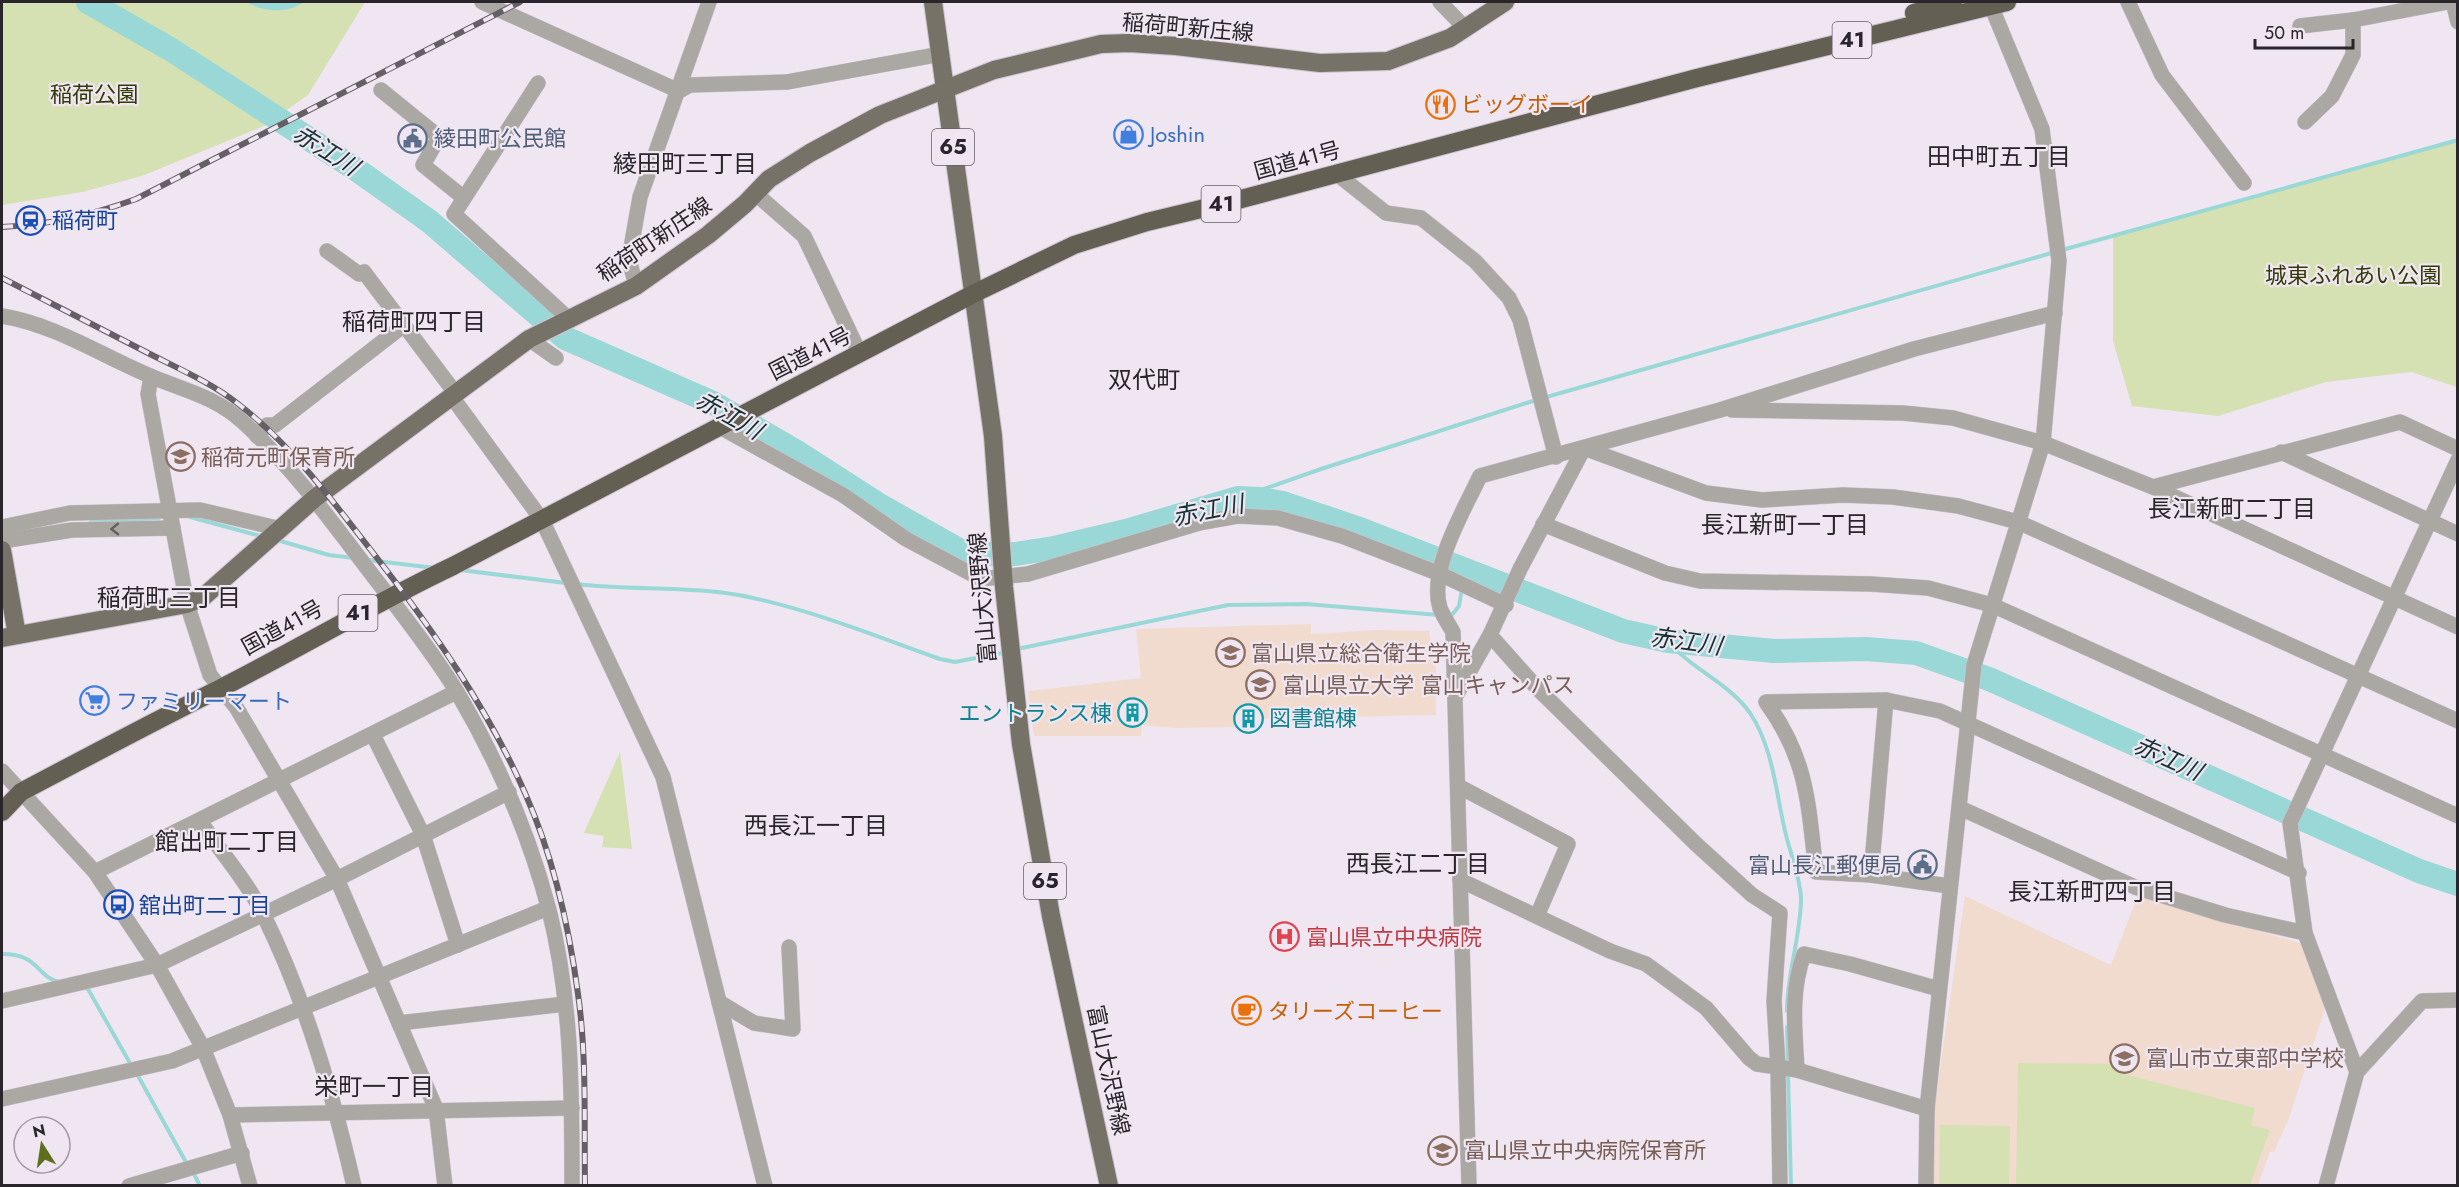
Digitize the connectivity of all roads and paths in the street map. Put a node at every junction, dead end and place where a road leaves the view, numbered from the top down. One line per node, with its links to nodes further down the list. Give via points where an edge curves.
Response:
1 (482, 2): 20 (street)
2 (709, 2): 20 (street)
3 (933, 2): 16 (main road, 富山大沢野線 / 65)
4 (1440, 2): 15 (street)
5 (1505, 2): 15 (main road, 稲荷町新庄線)
6 (1953, 2): 17 (highway, 国道41号 / 41)
7 (2007, 2): 11 (highway, 国道41号 / 41)
8 (2128, 2): 24 (street, via 2162,75)
9 (2448, 2): 12 (street)
10 (2453, 2): 13 (street)
11 (1982, 4): 17 (highway, 国道41号 / 41); 30 (street, via 1995,16 2042,129 2059,261)
12 (2353, 20): 14 (street); 22 (street, via 2353,54 2332,96)
13 (2457, 22)
14 (2300, 26)
15 (1465, 28): 21 (main road, 稲荷町新庄線, via 1450,38 1388,61 1320,63 1176,46 1101,44 994,69)
16 (940, 54): 20 (street, via 787,82 690,85); 21 (main road, 富山大沢野線 / 65)
17 (1697, 78): 23 (highway, 国道41号 / 41)
18 (538, 82): 26 (street)
19 (381, 90): 26 (street, via 439,137 423,165)
20 (679, 91): 28 (street, via 640,197 629,259)
21 (945, 91): 25 (main road, 稲荷町新庄線, via 880,116 810,153 770,179); 29 (main road, 富山大沢野線 / 65)
22 (2305, 122)
23 (1337, 174): 29 (highway, 国道41号 / 41, via 1147,222 1074,245); 46 (street, via 1386,213 1421,218 1475,261 1509,298 1520,320)
24 (2244, 183)
25 (756, 194): 28 (main road, 稲荷町新庄線, via 708,235); 35 (street, via 804,236)
26 (464, 198): 32 (street, via 454,214)
27 (327, 251): 33 (street, via 359,274 364,272)
28 (636, 286): 32 (main road, 稲荷町新庄線)
29 (975, 293): 35 (highway, 国道41号 / 41); 62 (main road, 富山大沢野線 / 65, via 993,436)
30 (2055, 313): 39 (street, via 1914,349); 42 (street)
31 (2, 316): 37 (street, via 33,323)
32 (570, 320): 34 (main road, 稲荷町新庄線)
33 (404, 325): 38 (street); 41 (street)
34 (529, 339): 36 (street); 38 (main road, 稲荷町新庄線)
35 (860, 354): 40 (highway, 国道41号 / 41)
36 (556, 358)
37 (151, 377): 41 (street, via 216,401); 50 (street, via 148,394)
38 (454, 396): 49 (main road, 稲荷町新庄線); 51 (street)
39 (1720, 410): 42 (street, via 1903,412 1953,418); 43 (street)
40 (721, 426): 51 (highway, 国道41号 / 41); 62 (street, via 981,579)
41 (256, 436): 49 (street)
42 (2043, 443): 48 (street); 53 (street)
43 (1584, 448): 46 (street); 53 (street, via 1706,493 1762,500 1893,496 1958,506); 54 (street)
44 (2457, 449): 45 (street, via 2400,422)
45 (2281, 452): 48 (street); 52 (street)
46 (1556, 457): 61 (street, via 1480,476 1453,533)
47 (2457, 460): 52 (street)
48 (2152, 487): 64 (street)
49 (315, 498): 57 (main road, 稲荷町新庄線); 63 (street)
50 (171, 512): 55 (street, via 70,513); 56 (street); 57 (street, via 200,510)
51 (542, 520): 63 (highway, 国道41号 / 41); 107 (street, via 663,777)
52 (2429, 521): 58 (street); 64 (street)
53 (2019, 522): 67 (street); 71 (street)
54 (1543, 524): 66 (street); 67 (street, via 1665,573 1700,581 1928,588)
55 (2, 527)
56 (173, 528): 59 (street, one-way to 59, via 72,530); 65 (street)
57 (281, 529): 65 (main road, 稲荷町新庄線, via 202,598)
58 (2457, 534)
59 (2, 541)
60 (2, 550): 70 (main road)
61 (1440, 574): 62 (street, via 1317,528 1278,518 1238,516 1199,523 1028,574); 66 (street); 74 (street, via 1440,608 1453,632)
62 (1003, 575): 128 (main road, 富山大沢野線 / 65, via 1014,697 1031,808)
63 (389, 597): 72 (highway, 国道41号 / 41); 73 (street)
64 (2393, 598): 68 (street); 71 (street)
65 (187, 604): 70 (main road, 稲荷町新庄線); 72 (street, via 210,675)
66 (1506, 605): 69 (street)
67 (1992, 605): 77 (street, via 1974,665); 79 (street)
68 (2457, 627)
69 (1490, 635): 74 (street); 112 (street, via 1539,690 1696,844 1752,895 1780,914 1774,1001)
70 (9, 637)
71 (2358, 674): 76 (street); 79 (street)
72 (219, 689): 81 (street, via 236,707); 83 (highway, 国道41号 / 41)
73 (456, 692): 78 (street); 84 (street)
74 (1455, 697): 82 (street)
75 (1886, 700): 77 (street, via 1940,711); 92 (street); 92 (street, via 1766,702 1798,757 1807,795 1816,872)
76 (2457, 721)
77 (1967, 724): 85 (street); 91 (street)
78 (373, 735): 81 (street); 89 (street)
79 (2321, 754): 87 (street); 91 (street, via 2290,823)
80 (2, 771): 83 (street)
81 (281, 781): 88 (street); 93 (street)
82 (1458, 786): 94 (street); 98 (street, via 1568,844)
83 (21, 792): 86 (highway, 国道41号 / 41); 90 (street)
84 (509, 792): 89 (street); 96 (street)
85 (1960, 808): 95 (street); 99 (street, via 2134,887 2225,915)
86 (2, 812)
87 (2457, 816)
88 (200, 821): 90 (street); 97 (street)
89 (423, 835): 93 (street); 100 (street)
90 (95, 872): 102 (street)
91 (2299, 873): 99 (street)
92 (1871, 875): 95 (street)
93 (337, 879): 97 (street); 103 (street)
94 (1460, 880): 98 (street); 129 (street)
95 (1949, 886): 104 (street)
96 (548, 908): 100 (street); 108 (street)
97 (264, 915): 102 (street); 109 (street)
98 (1537, 916): 112 (street, via 1646,964 1707,1008 1749,1058 1757,1064)
99 (2305, 933): 114 (street)
100 (458, 945): 103 (street)
101 (789, 947): 107 (street, via 793,1029 754,1023)
102 (157, 965): 105 (street); 111 (street)
103 (380, 976): 109 (street); 110 (street)
104 (1939, 989): 113 (street, via 1804,954 1794,1001); 118 (street)
105 (2, 1000)
106 (2457, 1000): 114 (street, via 2422,1000)
107 (719, 1002): 127 (street)
108 (565, 1004): 110 (street); 116 (street)
109 (302, 1008): 111 (street); 119 (street)
110 (399, 1023): 117 (street)
111 (203, 1048): 115 (street, via 172,1061); 120 (street)
112 (1778, 1067): 113 (street); 130 (street)
113 (1797, 1070): 118 (street)
114 (2357, 1072): 132 (street)
115 (2, 1100)
116 (572, 1108): 117 (street); 126 (street)
117 (436, 1109): 119 (street); 125 (street)
118 (1927, 1109): 131 (street)
119 (337, 1113): 120 (street); 124 (street)
120 (230, 1115): 121 (street)
121 (242, 1153): 122 (street); 123 (street)
122 (129, 1185)
123 (250, 1185)
124 (354, 1185)
125 (445, 1185)
126 (572, 1185)
127 (765, 1185)
128 (1109, 1185)
129 (1469, 1185)
130 (1780, 1185)
131 (1926, 1185)
132 (2326, 1185)

